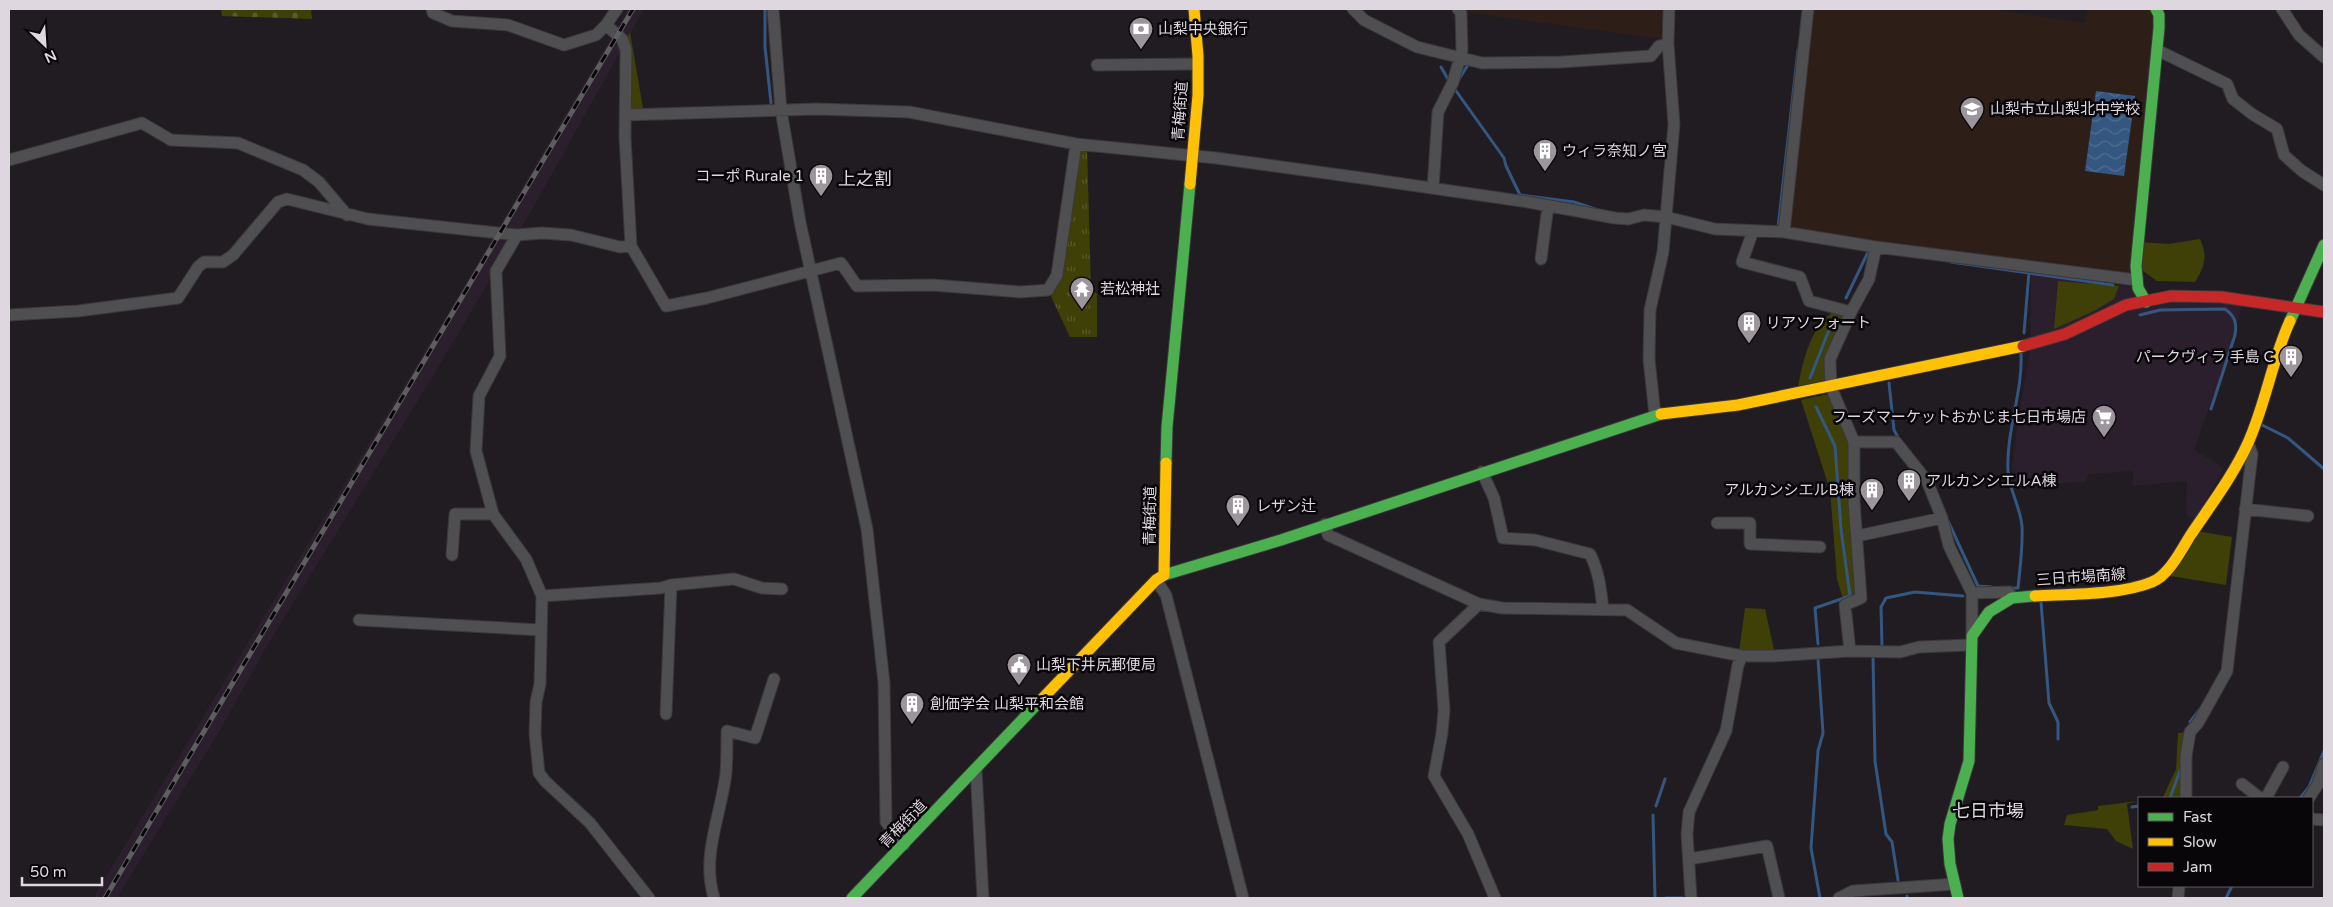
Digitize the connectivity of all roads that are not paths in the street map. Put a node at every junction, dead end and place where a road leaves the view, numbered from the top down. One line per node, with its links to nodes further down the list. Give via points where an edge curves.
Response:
1 (432, 9): 11 (street, via 433,13 452,21 508,25 564,45 596,35)
2 (617, 9): 11 (street)
3 (773, 9): 18 (street)
4 (1194, 9): 16 (main road, 青梅街道)
5 (1353, 9): 15 (street, via 1364,20 1417,47)
6 (1458, 9): 15 (street)
7 (1669, 9): 12 (street)
8 (1808, 9): 29 (street)
9 (2156, 9): 13 (main road, via 2159,15)
10 (2282, 9): 14 (street, via 2299,35)
11 (606, 25): 19 (street, via 622,39 626,50)
12 (1668, 44): 15 (street, via 1659,46 1651,56 1561,62 1482,63); 27 (street, via 1674,124)
13 (2157, 50): 23 (street, via 2227,84 2233,99 2277,128 2284,155); 36 (main road)
14 (2324, 57)
15 (1465, 60): 24 (street, via 1438,112)
16 (1198, 64): 17 (street); 21 (main road, 青梅街道)
17 (1097, 65)
18 (781, 110): 19 (street); 20 (street, via 909,112); 35 (street)
19 (625, 114): 32 (street)
20 (1076, 144): 21 (street); 35 (street, via 1056,275 1048,290 1020,292 933,285 857,286 841,263)
21 (1192, 155): 24 (street); 56 (main road, 青梅街道, via 1167,427)
22 (9, 160): 26 (street, via 142,123 171,140 238,143 303,170 319,182)
23 (2324, 185)
24 (1433, 188): 25 (street)
25 (1548, 206): 27 (street, via 1615,218); 34 (street)
26 (347, 215): 30 (street); 41 (street, via 287,199 278,202 233,255 223,262 204,262 198,267 178,298 78,311)
27 (1666, 217): 28 (street, via 1715,229); 43 (street, via 1650,310 1649,359)
28 (1753, 231): 29 (street); 39 (street, via 1742,262 1800,278 1809,301)
29 (1784, 232): 33 (street)
30 (517, 235): 32 (street, via 570,235 620,247); 48 (street, via 496,271 500,356 479,396 477,411 476,451)
31 (2324, 245): 38 (main road, 三日市場南線)
32 (631, 246): 35 (street, via 666,306)
33 (1876, 247): 36 (street); 39 (street, via 1869,279)
34 (1541, 259)
35 (809, 270): 79 (street, via 867,529 884,683 886,822)
36 (2137, 280): 37 (main road)
37 (2146, 302): 38 (main road, via 2189,295); 42 (main road, via 2126,305 2065,334 2032,344)
38 (2296, 306): 40 (main road); 45 (main road, 三日市場南線, via 2280,343 2269,388)
39 (1851, 312): 42 (street, via 1830,359)
40 (2324, 312)
41 (9, 315)
42 (1831, 387): 43 (main road, via 1738,405); 44 (street)
43 (1655, 414): 46 (main road)
44 (1854, 442): 50 (street, via 1896,442 1926,481); 53 (street)
45 (2248, 443): 47 (street, via 2252,454); 61 (main road, 三日市場南線, via 2182,549 2153,582 2131,589)
46 (1482, 472): 52 (main road); 63 (street, via 1494,498 1503,538 1535,540 1590,554 1601,585)
47 (2245, 509): 49 (street); 75 (street, via 2227,671 2190,732 2186,756)
48 (493, 514): 55 (street, via 455,514); 60 (street, via 526,558)
49 (2308, 516)
50 (1942, 518): 53 (street); 59 (street, via 1949,546)
51 (1717, 523): 54 (street, via 1750,523 1750,544)
52 (1324, 524): 56 (main road); 62 (street, via 1328,535 1349,546)
53 (1857, 536): 67 (street, via 1861,598 1845,605)
54 (1820, 547)
55 (452, 555)
56 (1160, 578): 73 (main road, 青梅街道); 86 (street)
57 (671, 585): 58 (street, via 734,579 762,588); 60 (street); 70 (street)
58 (782, 589)
59 (1972, 593): 61 (street, via 2009,592); 66 (street)
60 (542, 596): 65 (street)
61 (2012, 598): 66 (main road, 三日市場南線, via 1989,612)
62 (1479, 604): 63 (street, via 1502,608); 87 (street, via 1439,642 1444,710 1434,776 1468,834)
63 (1603, 610): 68 (street, via 1626,610 1676,642)
64 (359, 620): 65 (street)
65 (540, 630): 82 (street, via 540,684 535,734 539,773 590,823)
66 (1971, 640): 67 (street, via 1900,652); 81 (main road, via 1969,761 1948,839)
67 (1850, 652): 68 (street)
68 (1742, 656): 80 (street, via 1726,731 1689,812)
69 (774, 679): 83 (street, via 755,738 727,731 726,774 708,863)
70 (666, 714)
71 (2324, 764): 78 (street)
72 (2283, 767): 77 (street)
73 (976, 769): 79 (main road, 青梅街道); 85 (street)
74 (2242, 784): 76 (street)
75 (2186, 797)
76 (2259, 797)
77 (2267, 797)
78 (2310, 797)
79 (904, 845): 84 (main road, 青梅街道)
80 (1689, 859): 88 (street); 89 (street, via 1767,846)
81 (1955, 884): 90 (street, via 1852,891); 91 (main road)
82 (649, 898)
83 (714, 898)
84 (852, 898)
85 (984, 898)
86 (1243, 898)
87 (1494, 898)
88 (1692, 898)
89 (1779, 898)
90 (1839, 898)
91 (1958, 898)

